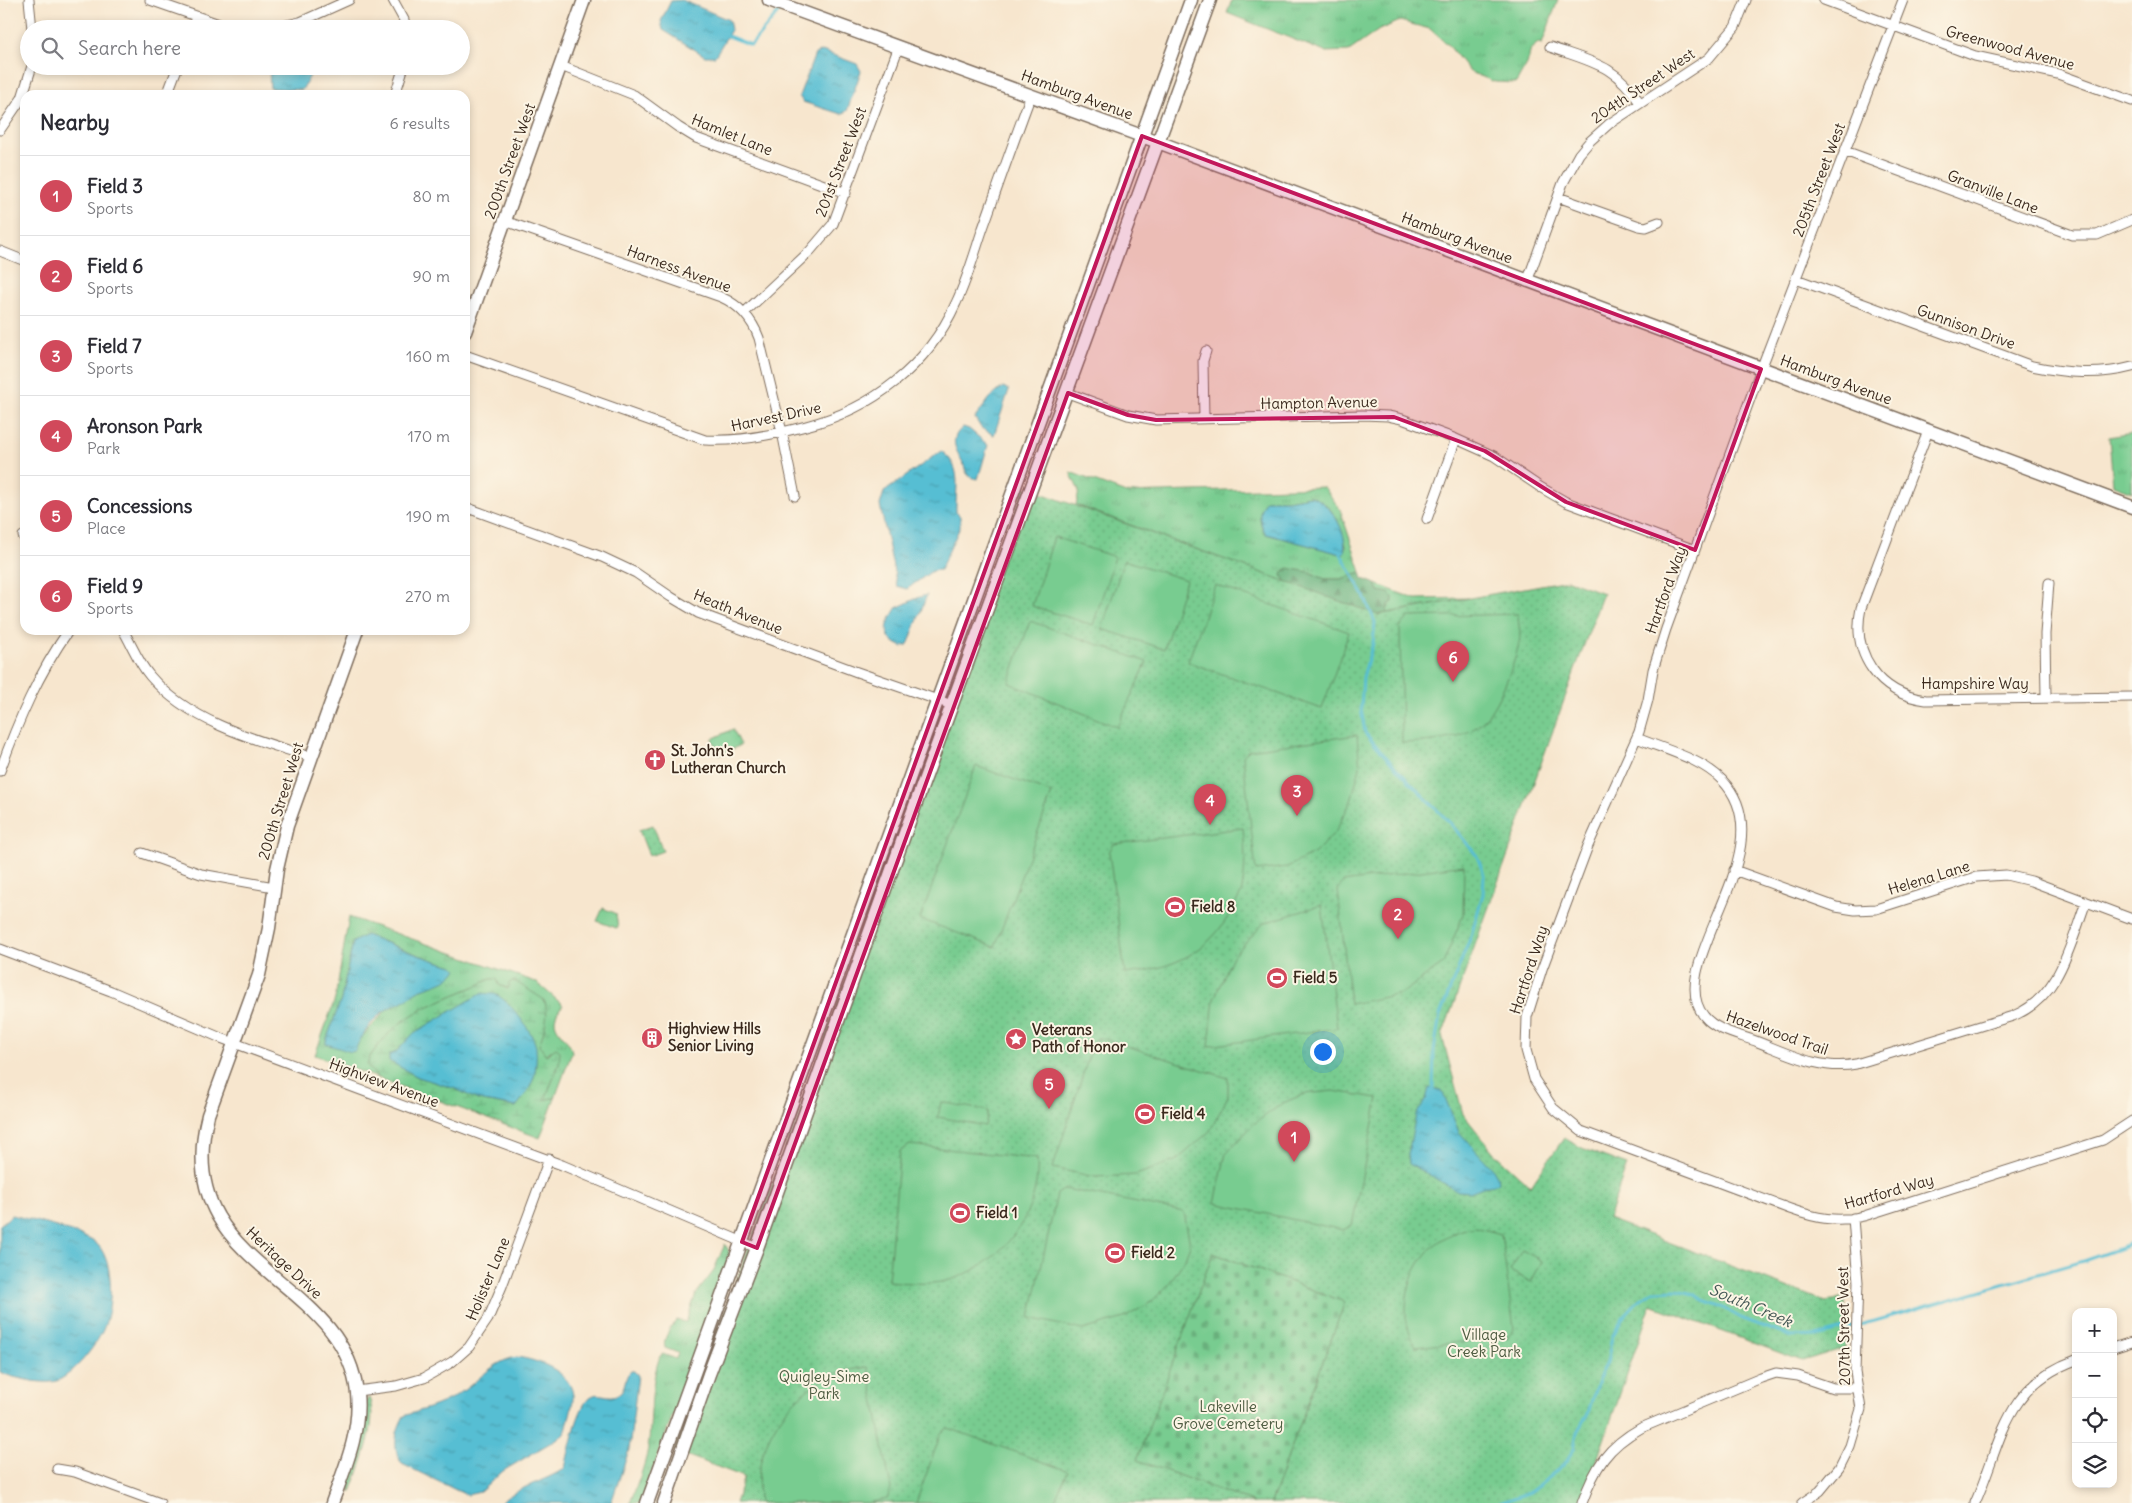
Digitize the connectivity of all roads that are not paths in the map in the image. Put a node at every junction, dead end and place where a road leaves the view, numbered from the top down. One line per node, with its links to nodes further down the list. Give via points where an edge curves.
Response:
1 (29, 0): 13 (street)
2 (150, 0): 12 (street)
3 (349, 0): 16 (street)
4 (393, 0): 17 (street)
5 (584, 0): 21 (main road, 200th Street West)
6 (769, 0): 20 (main road, Hamburg Avenue)
7 (1192, 0): 33 (main road)
8 (1210, 0): 33 (main road)
9 (1746, 0): 31 (street, 204th Street West, via 1735,26 1709,58)
10 (1824, 0): 18 (street, Greenwood Avenue)
11 (1903, 0): 18 (street, 205th Street West)
12 (196, 17): 14 (street); 15 (street)
13 (31, 20)
14 (195, 20)
15 (207, 20)
16 (304, 20)
17 (404, 20)
18 (1893, 26): 30 (street, Greenwood Avenue, via 1975,56 2066,76); 34 (street, 205th Street West)
19 (1550, 48): 31 (street, via 1612,71 1629,86)
20 (898, 49): 28 (main road, Hamburg Avenue); 35 (street, 201st Street West)
21 (561, 66): 35 (street, Hamlet Lane, via 634,95 696,138); 38 (main road, 200th Street West)
22 (29, 75): 25 (street)
23 (175, 75): 26 (street)
24 (401, 75): 27 (street)
25 (24, 90)
26 (169, 90)
27 (396, 90)
28 (1031, 95): 33 (main road, Hamburg Avenue); 53 (street, Harvest Drive, via 963,285 938,336 904,376 870,400 832,419)
29 (20, 101): 32 (street)
30 (2132, 101)
31 (1640, 103): 36 (street, 204th Street West, via 1590,141 1572,164)
32 (0, 130)
33 (1150, 139): 43 (main road, Hamburg Avenue); 50 (main road); 66 (main road)
34 (1845, 151): 37 (street, Granville Lane, via 2072,235 2097,235); 42 (street, 205th Street West)
35 (846, 193): 44 (street, 201st Street West, via 830,228)
36 (1558, 197): 39 (street, via 1639,226); 43 (street, 204th Street West)
37 (2132, 220)
38 (505, 221): 44 (street, Harness Avenue, via 721,297); 45 (main road, 200th Street West)
39 (1659, 222)
40 (0, 251): 41 (street)
41 (20, 259)
42 (1796, 278): 48 (street, Gunnison Drive, via 2032,366 2080,373); 49 (street, 205th Street West)
43 (1528, 282): 49 (main road, Hamburg Avenue)
44 (744, 313): 53 (street, Harness Avenue, via 760,338)
45 (470, 318)
46 (1206, 352): 51 (street, via 1203,361)
47 (470, 357): 53 (street, Harvest Drive, via 705,440 726,441)
48 (2132, 367)
49 (1761, 369): 52 (main road, Hamburg Avenue); 59 (street, Hartford Way)
50 (1068, 393): 51 (street, Hampton Avenue, via 1138,417); 67 (main road)
51 (1204, 419): 54 (street, Hampton Avenue, via 1381,415)
52 (1928, 431): 56 (main road, Hamburg Avenue); 64 (street, Hampshire Way, via 1861,608 1859,635 1864,655 1882,682 1900,693 1920,699)
53 (782, 432): 55 (street, Harness Avenue)
54 (1456, 438): 58 (street); 59 (street, Hampton Avenue, via 1494,456 1566,502)
55 (795, 496)
56 (2132, 507)
57 (470, 509): 66 (street, Heath Avenue, via 608,559 636,572 698,613)
58 (1427, 518)
59 (1695, 550): 68 (street, Hartford Way, via 1656,659)
60 (2049, 583): 64 (street, via 2045,634)
61 (66, 635): 70 (street, via 27,700)
62 (125, 635): 69 (street, via 149,674 184,707 220,725)
63 (355, 635): 69 (main road, 200th Street West)
64 (2046, 697): 65 (street, Hampshire Way)
65 (2132, 697)
66 (937, 700): 67 (street, Heath Avenue); 81 (main road)
67 (952, 705): 82 (main road)
68 (1637, 738): 72 (street, Hazelwood Trail, via 1700,764 1723,781 1736,802 1742,822 1742,841); 80 (street, Hartford Way, via 1588,846 1531,1001 1525,1038 1534,1079 1559,1115 1590,1136 1809,1216 1838,1220)
69 (311, 756): 73 (main road, 200th Street West, via 287,826)
70 (0, 771)
71 (142, 853): 73 (street, via 201,874)
72 (1734, 870): 74 (street, Helena Lane, via 1836,907 1855,910 1876,909 1976,877 1994,875 2019,877); 74 (street, Hazelwood Trail, via 1696,974 1694,987 1698,1008 1719,1028 1810,1061 1834,1066 1856,1064 2013,1016 2029,1007 2045,994 2060,971)
73 (274, 887): 77 (main road, 200th Street West, via 264,959)
74 (2086, 902): 75 (street, Helena Lane)
75 (2132, 919)
76 (0, 949): 77 (street, Highview Avenue, via 125,996)
77 (235, 1043): 79 (street, Highview Avenue); 87 (main road, Heritage Drive, via 208,1115 204,1135 203,1170 211,1200 222,1223 242,1249 331,1331 345,1355)
78 (2132, 1121): 80 (street, Hartford Way, via 2103,1140)
79 (549, 1159): 81 (street, Highview Avenue); 87 (street, Holister Lane, via 488,1319 469,1347 452,1362 424,1378 396,1386)
80 (1853, 1218): 86 (street, 207th Street West, via 1858,1282 1855,1372)
81 (742, 1242): 82 (street, Highview Avenue); 91 (main road)
82 (757, 1248): 92 (main road)
83 (2132, 1342): 84 (street)
84 (2117, 1347)
85 (2072, 1362): 95 (street, via 2046,1375 2013,1409 2003,1426)
86 (1858, 1388): 93 (street, via 1833,1388 1784,1373 1761,1378 1640,1428 1612,1448 1598,1465); 94 (street, 207th Street West, via 1861,1409 1845,1457 1826,1484)
87 (357, 1391): 90 (main road, Heritage Drive, via 353,1446)
88 (57, 1469): 89 (street, via 75,1472)
89 (160, 1503)
90 (332, 1503)
91 (647, 1503)
92 (664, 1503)
93 (1582, 1503)
94 (1802, 1503)
95 (1975, 1503)

